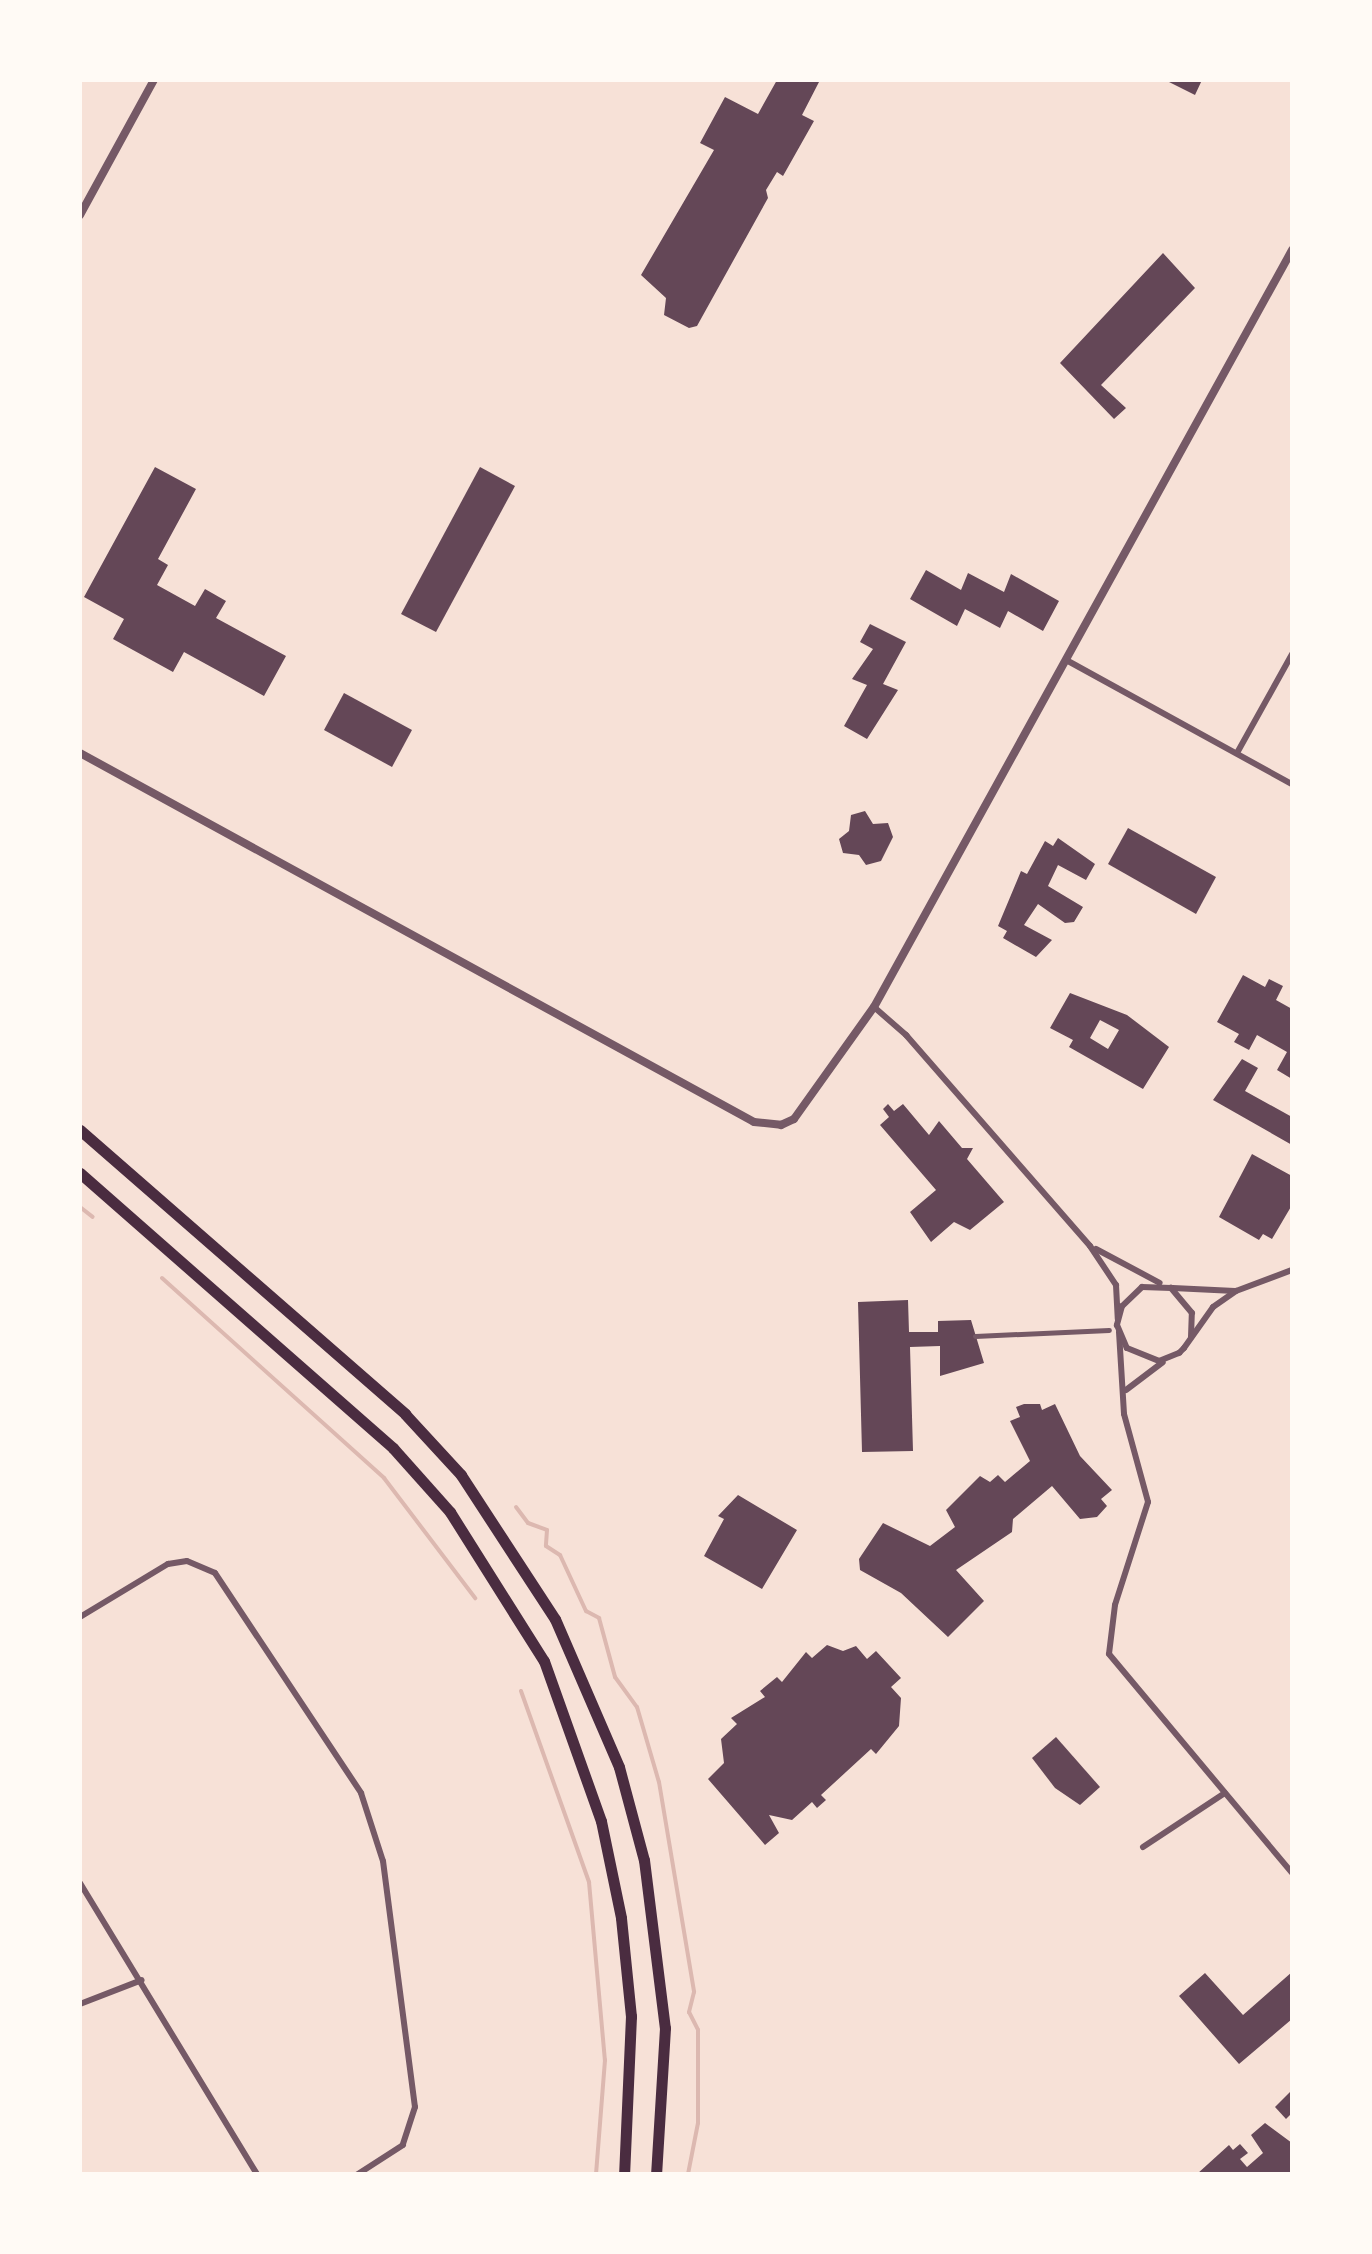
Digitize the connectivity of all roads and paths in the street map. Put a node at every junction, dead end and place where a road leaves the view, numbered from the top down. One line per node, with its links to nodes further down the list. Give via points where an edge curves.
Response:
1 (154, 80): 2 (street)
2 (80, 215)
3 (1292, 250): 5 (street)
4 (1292, 654): 7 (street)
5 (1068, 661): 7 (street); 9 (street)
6 (80, 753): 9 (street, via 754,1122 794,1119)
7 (1237, 754): 8 (street)
8 (1292, 784)
9 (874, 1007): 12 (street)
10 (80, 1130): 33 (highway, via 405,1414 461,1475 555,1619 614,1752 644,1860 665,2028)
11 (80, 1173): 32 (highway, via 393,1448 461,1528 544,1661 601,1821 621,1918 632,2016)
12 (1090, 1246): 14 (street); 16 (street, via 1116,1285)
13 (1292, 1270): 15 (street)
14 (1168, 1288): 15 (street); 16 (street, via 1136,1290); 20 (street, via 1189,1305)
15 (1236, 1290): 20 (street, via 1213,1306)
16 (1118, 1319): 18 (street)
17 (1109, 1330): 19 (street)
18 (1119, 1332): 21 (street, via 1142,1359); 22 (street)
19 (976, 1336)
20 (1191, 1337): 21 (street)
21 (1168, 1359): 22 (street)
22 (1125, 1391): 24 (street, via 1124,1414 1148,1502 1115,1605 1109,1654)
23 (80, 1618): 31 (street, via 168,1564 187,1561 216,1573 362,1793 383,1860 415,2107 403,2145)
24 (1225, 1793): 25 (street); 26 (street)
25 (1143, 1848)
26 (1292, 1873)
27 (80, 1882): 28 (street)
28 (142, 1980): 29 (street); 30 (street)
29 (80, 2004)
30 (256, 2174)
31 (358, 2174)
32 (624, 2174)
33 (656, 2174)

